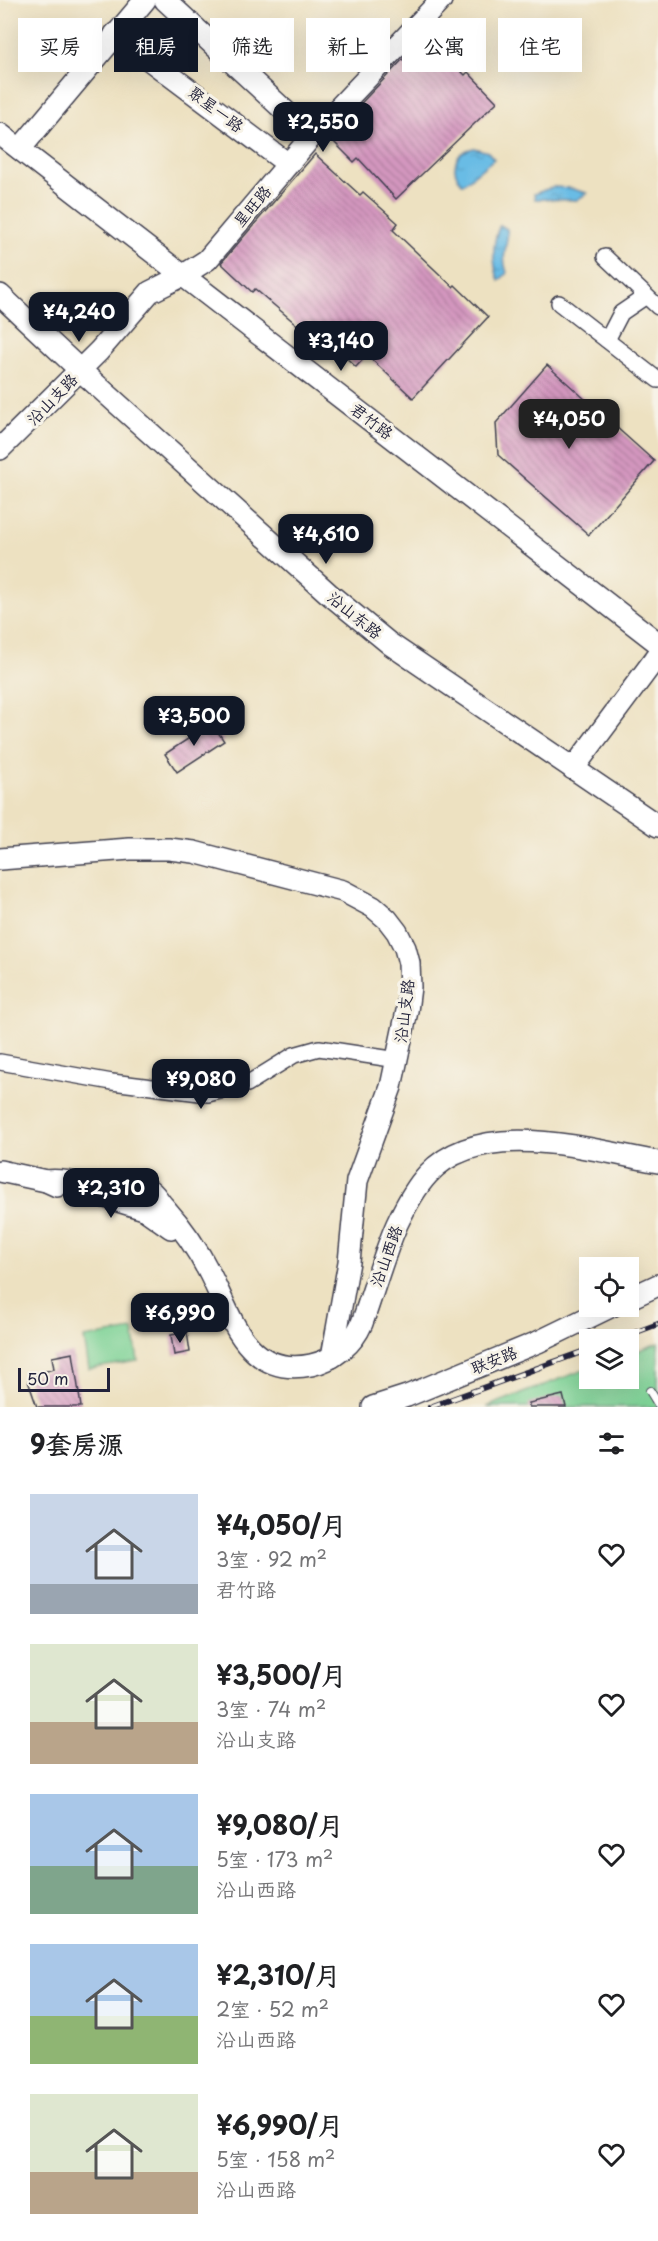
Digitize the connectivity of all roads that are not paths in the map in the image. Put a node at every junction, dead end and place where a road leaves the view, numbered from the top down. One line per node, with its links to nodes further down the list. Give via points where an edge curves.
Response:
1 (145, 0): 4 (street)
2 (165, 0): 8 (street)
3 (441, 0): 8 (street, 星旺路)
4 (129, 18)
5 (114, 35): 9 (street)
6 (166, 72): 10 (street, 聚星一路)
7 (0, 134): 9 (street, 君竹路)
8 (312, 136): 10 (street, 星旺路)
9 (20, 149): 12 (street, 君竹路)
10 (288, 164): 12 (street, 星旺路, via 207,260)
11 (605, 257): 14 (street)
12 (182, 276): 18 (street, 沿山支路, via 150,292); 21 (street, 君竹路)
13 (0, 295): 18 (street, 沿山东路)
14 (646, 296): 16 (street); 17 (street, via 621,313)
15 (559, 303): 17 (street)
16 (658, 307)
17 (607, 340): 19 (street)
18 (80, 370): 20 (street, 沿山支路); 23 (street, 沿山东路, via 357,618)
19 (658, 380)
20 (0, 449)
21 (658, 643)
22 (658, 655): 23 (street)
23 (573, 769): 24 (street, 沿山东路)
24 (658, 826)
25 (0, 859): 26 (street, 沿山支路, via 130,849 182,850 224,858 359,898 392,926 407,957 410,987)
26 (398, 1060): 27 (street, via 319,1048 294,1055 247,1084 208,1094); 33 (street, 沿山支路, via 357,1181 349,1262)
27 (0, 1062)
28 (658, 1162): 33 (street, 沿山西路, via 519,1140 487,1142 448,1158 416,1190 391,1238 359,1329)
29 (0, 1171): 33 (street, 沿山西路, via 55,1186 138,1197 151,1213 186,1237 210,1274 233,1325 253,1351 288,1366 308,1365)
30 (658, 1285): 31 (street)
31 (639, 1294)
32 (589, 1317): 36 (street, 联安路, via 538,1342)
33 (332, 1357)
34 (650, 1391): 35 (lane)
35 (658, 1404)
36 (373, 1407)

